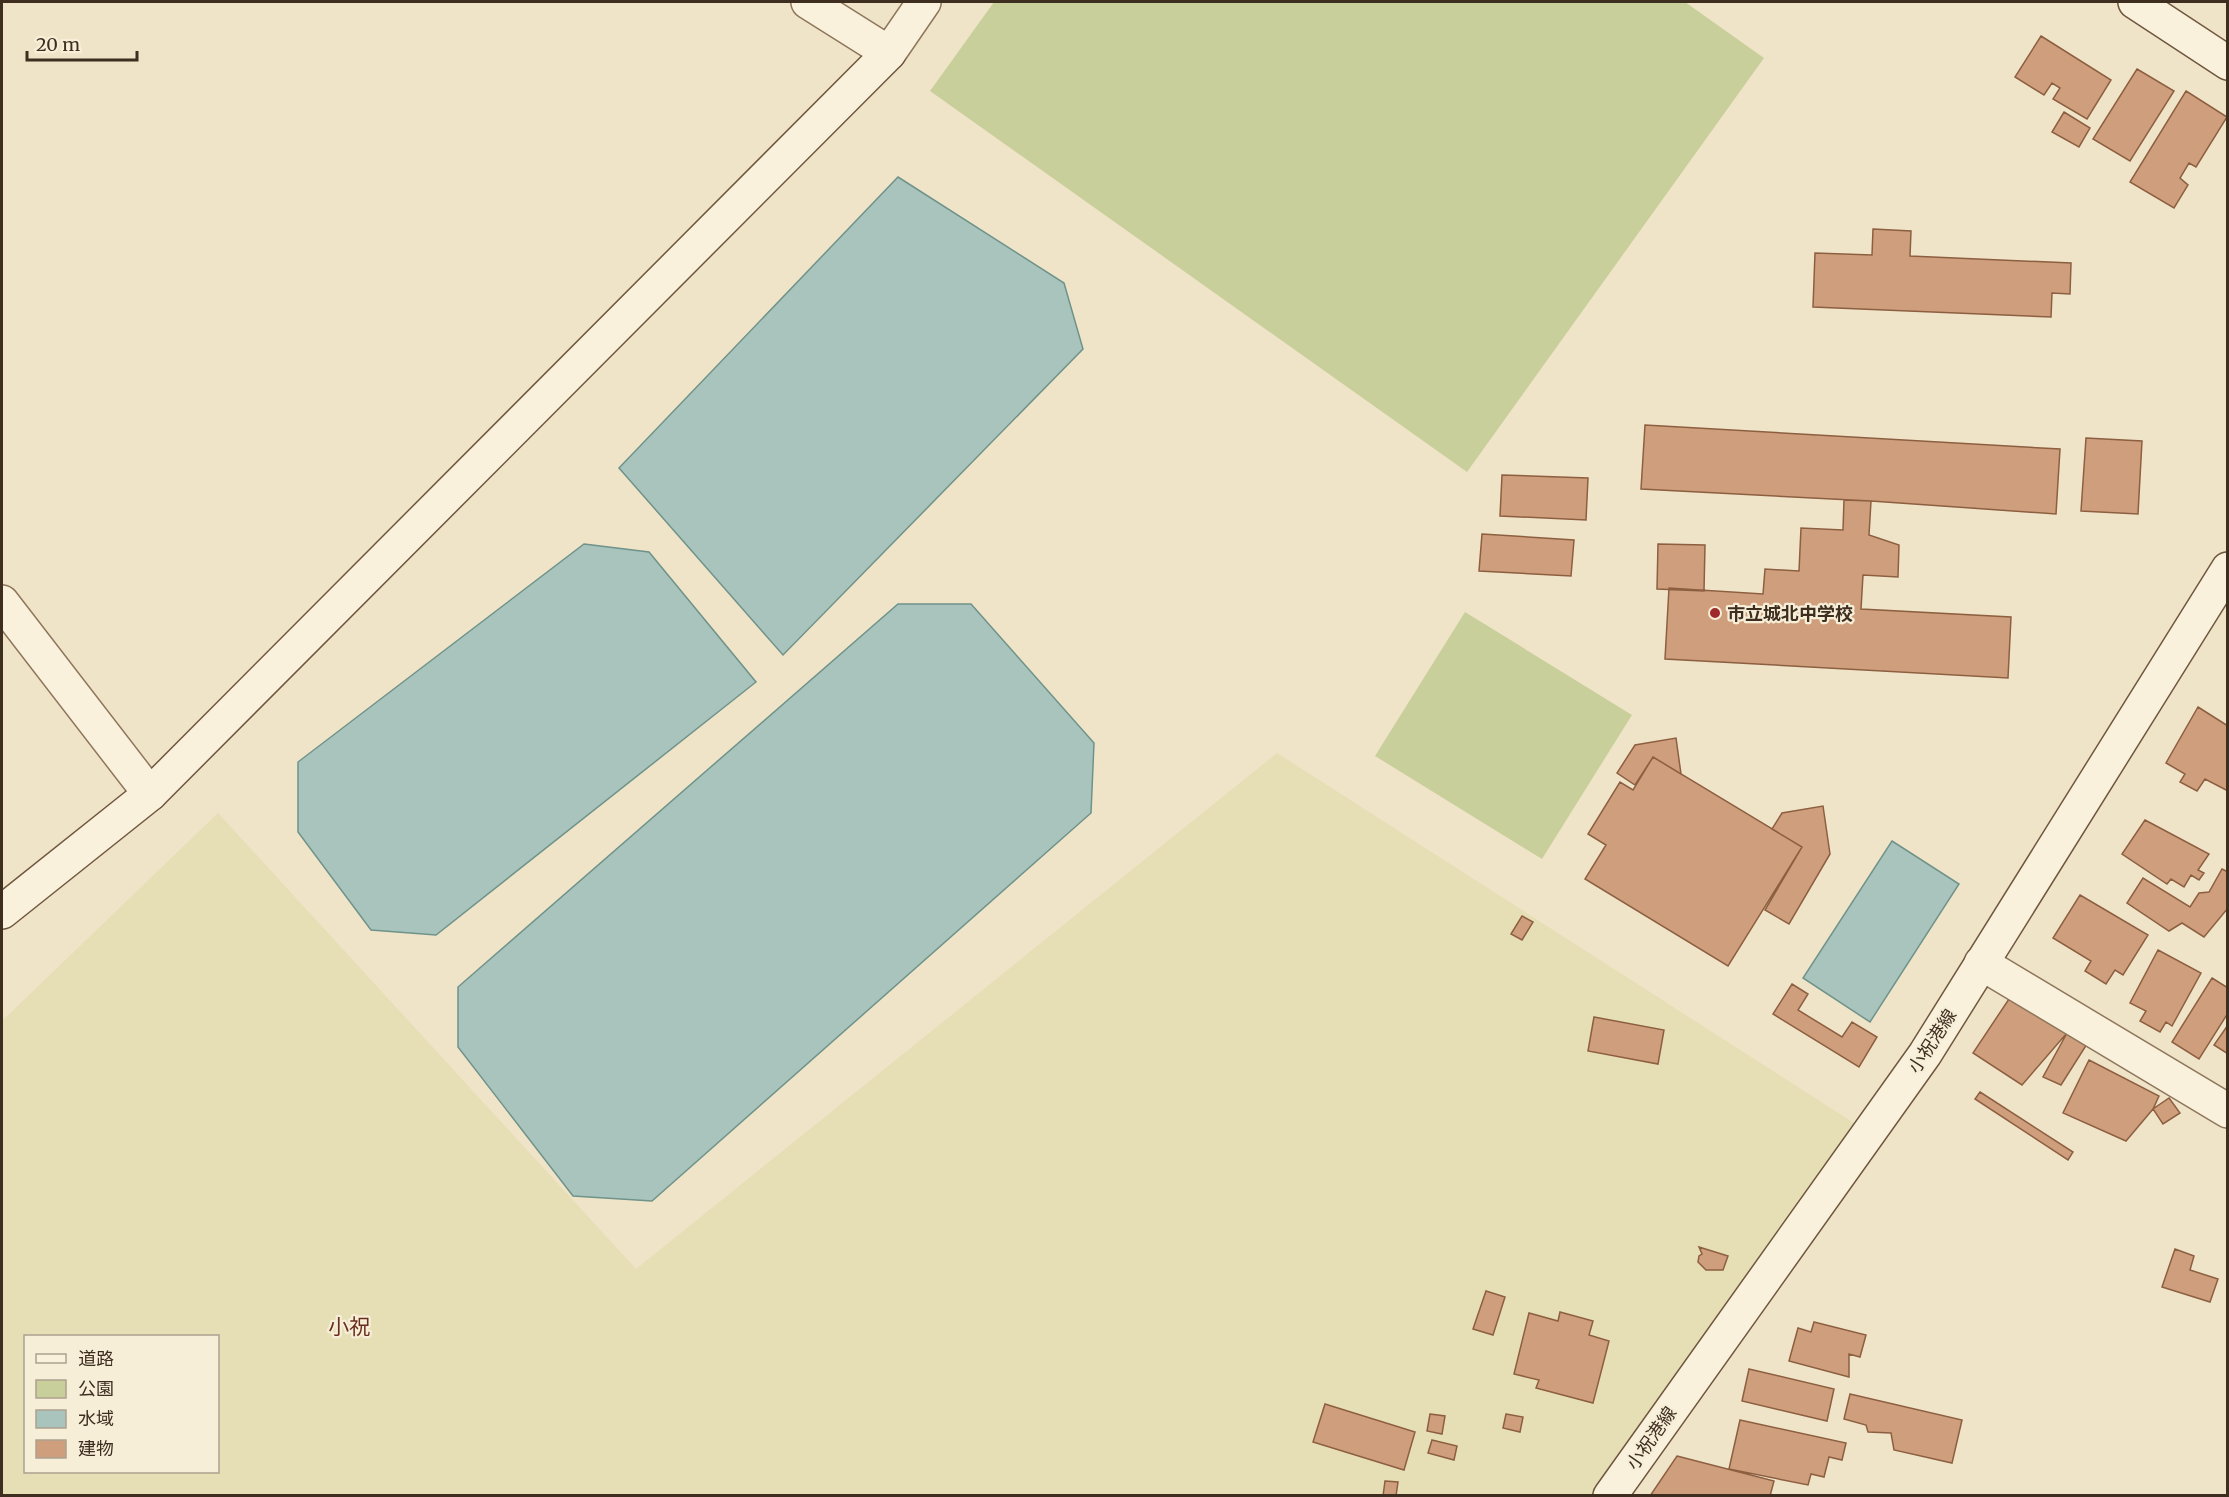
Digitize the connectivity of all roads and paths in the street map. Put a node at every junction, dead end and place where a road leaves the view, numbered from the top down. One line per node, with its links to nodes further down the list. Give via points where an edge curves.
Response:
1 (808, 2): 4 (street)
2 (924, 2): 4 (street)
3 (2135, 2): 5 (street)
4 (890, 53): 8 (street)
5 (2228, 63)
6 (2224, 581): 10 (street, 小祝港線)
7 (2, 602): 8 (street)
8 (150, 794): 9 (street)
9 (2, 912)
10 (1981, 963): 11 (street); 12 (street, 小祝港線, via 1925,1054)
11 (2228, 1111)
12 (1610, 1496)

